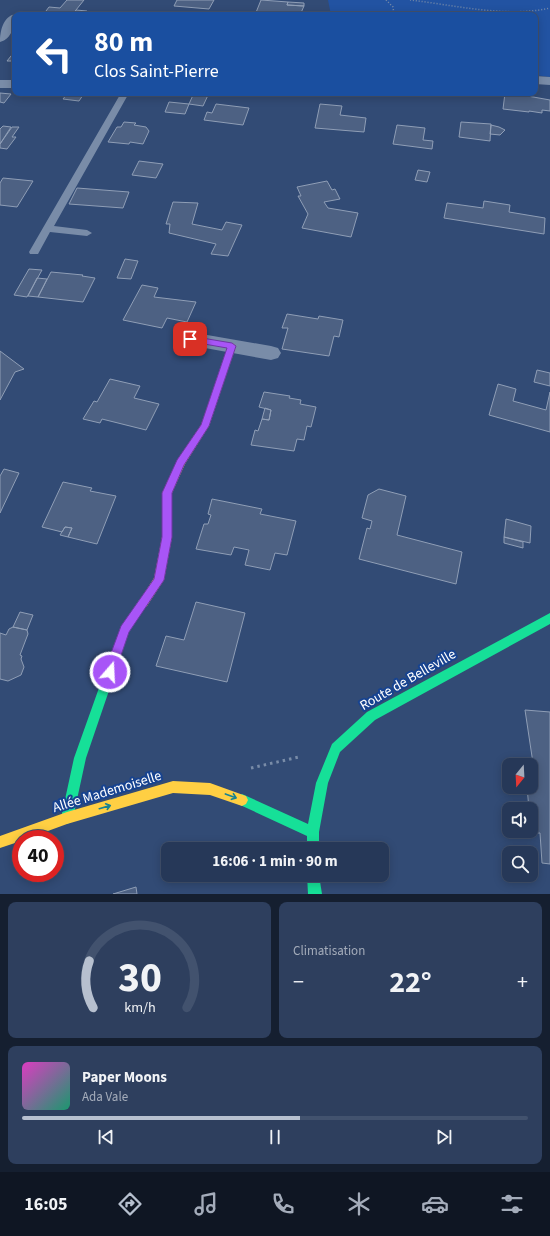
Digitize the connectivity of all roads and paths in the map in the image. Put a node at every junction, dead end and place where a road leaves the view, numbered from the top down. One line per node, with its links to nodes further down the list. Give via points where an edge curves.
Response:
1 (386, 0): 4 (path, via 393,7)
2 (410, 0): 3 (path, via 508,12 537,12)
3 (550, 8)
4 (394, 12)
5 (12, 22): 6 (street)
6 (0, 38)
7 (538, 80): 8 (street)
8 (550, 81)
9 (0, 84): 10 (street)
10 (12, 84)
11 (123, 96): 12 (lane)
12 (48, 229): 13 (lane); 14 (lane)
13 (87, 233)
14 (34, 252)
15 (190, 339): 16 (street)
16 (232, 346): 17 (street); 21 (street, via 205,426 181,462 167,493 167,537 159,580 125,629 80,758)
17 (271, 353)
18 (550, 618): 19 (street, Route de Belleville, via 371,716)
19 (336, 748): 20 (path); 22 (street, Route de Belleville, via 322,783)
20 (243, 770)
21 (67, 818): 22 (street, Allée Mademoiselle, one-way to 22, via 173,787 210,789 248,802); 23 (street, Allée Mademoiselle)
22 (313, 832): 24 (street, Route de Belleville)
23 (0, 842)
24 (313, 842)
25 (314, 882): 26 (street)
26 (315, 894)

